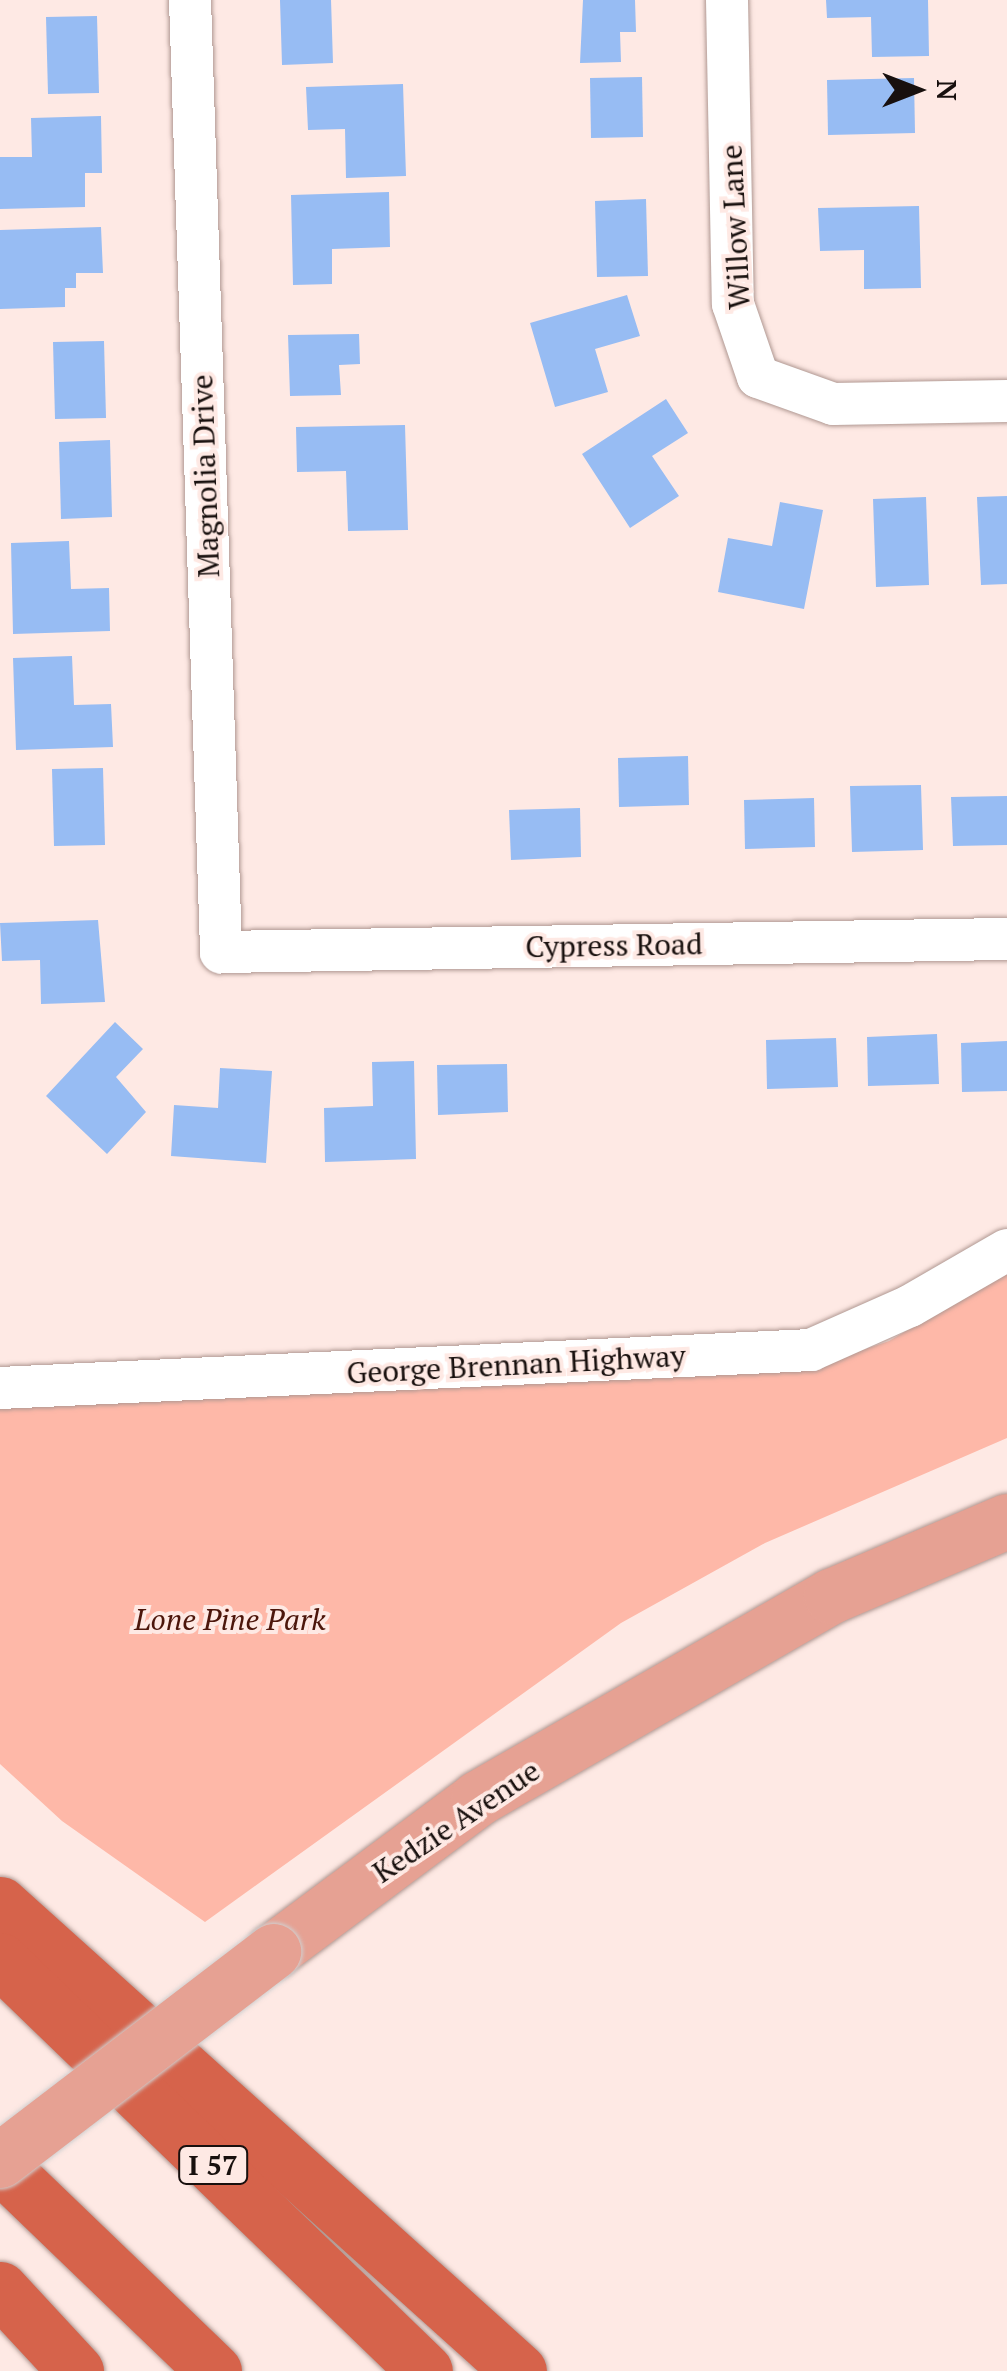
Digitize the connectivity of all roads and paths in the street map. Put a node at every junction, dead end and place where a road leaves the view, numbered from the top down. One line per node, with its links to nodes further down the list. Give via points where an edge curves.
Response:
1 (190, 0): 5 (street, Magnolia Drive)
2 (727, 0): 3 (street, Willow Lane, via 733,304 758,377 832,404)
3 (1007, 401)
4 (1007, 939): 5 (street, Cypress Road)
5 (221, 952)
6 (1007, 1250): 7 (street, George Brennan Highway, via 910,1306 811,1350)
7 (0, 1388)
8 (1007, 1521): 11 (main road, Kedzie Avenue, bridge, via 831,1596 478,1798)
9 (0, 1904): 16 (highway)
10 (0, 1960): 15 (highway, I 57)
11 (0, 2162): 14 (highway)
12 (0, 2290): 13 (highway)
13 (76, 2371)
14 (214, 2371)
15 (426, 2371)
16 (519, 2371)

